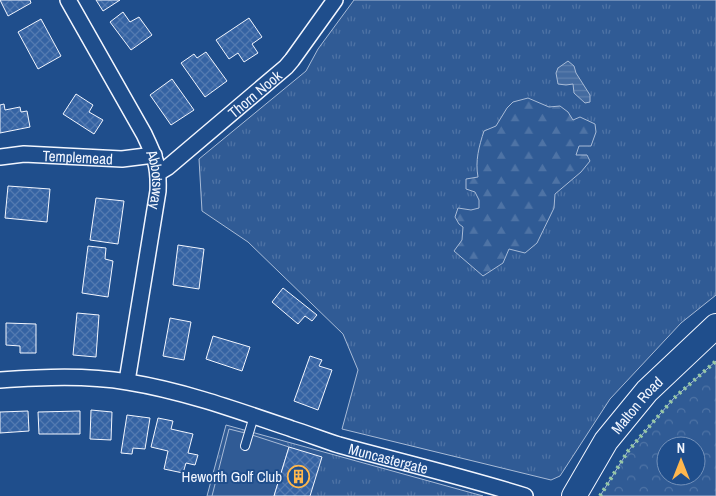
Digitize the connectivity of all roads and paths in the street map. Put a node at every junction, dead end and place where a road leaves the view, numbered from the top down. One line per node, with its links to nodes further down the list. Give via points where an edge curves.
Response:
1 (68, 0): 3 (street, Abbotsway)
2 (335, 0): 5 (street, Thorn Nook, via 286,67)
3 (154, 155): 4 (street, Templemead, via 122,159 24,154); 5 (street, Abbotsway)
4 (0, 157)
5 (158, 173): 8 (street, Abbotsway, via 158,191)
6 (716, 326): 12 (main road, Malton Road, via 647,390 606,442)
7 (0, 380): 8 (street, Muncastergate, via 65,376)
8 (127, 382): 9 (street, Muncastergate)
9 (254, 416): 10 (lane); 11 (street, Muncastergate, via 337,444)
10 (245, 446)
11 (525, 496)
12 (574, 496)

